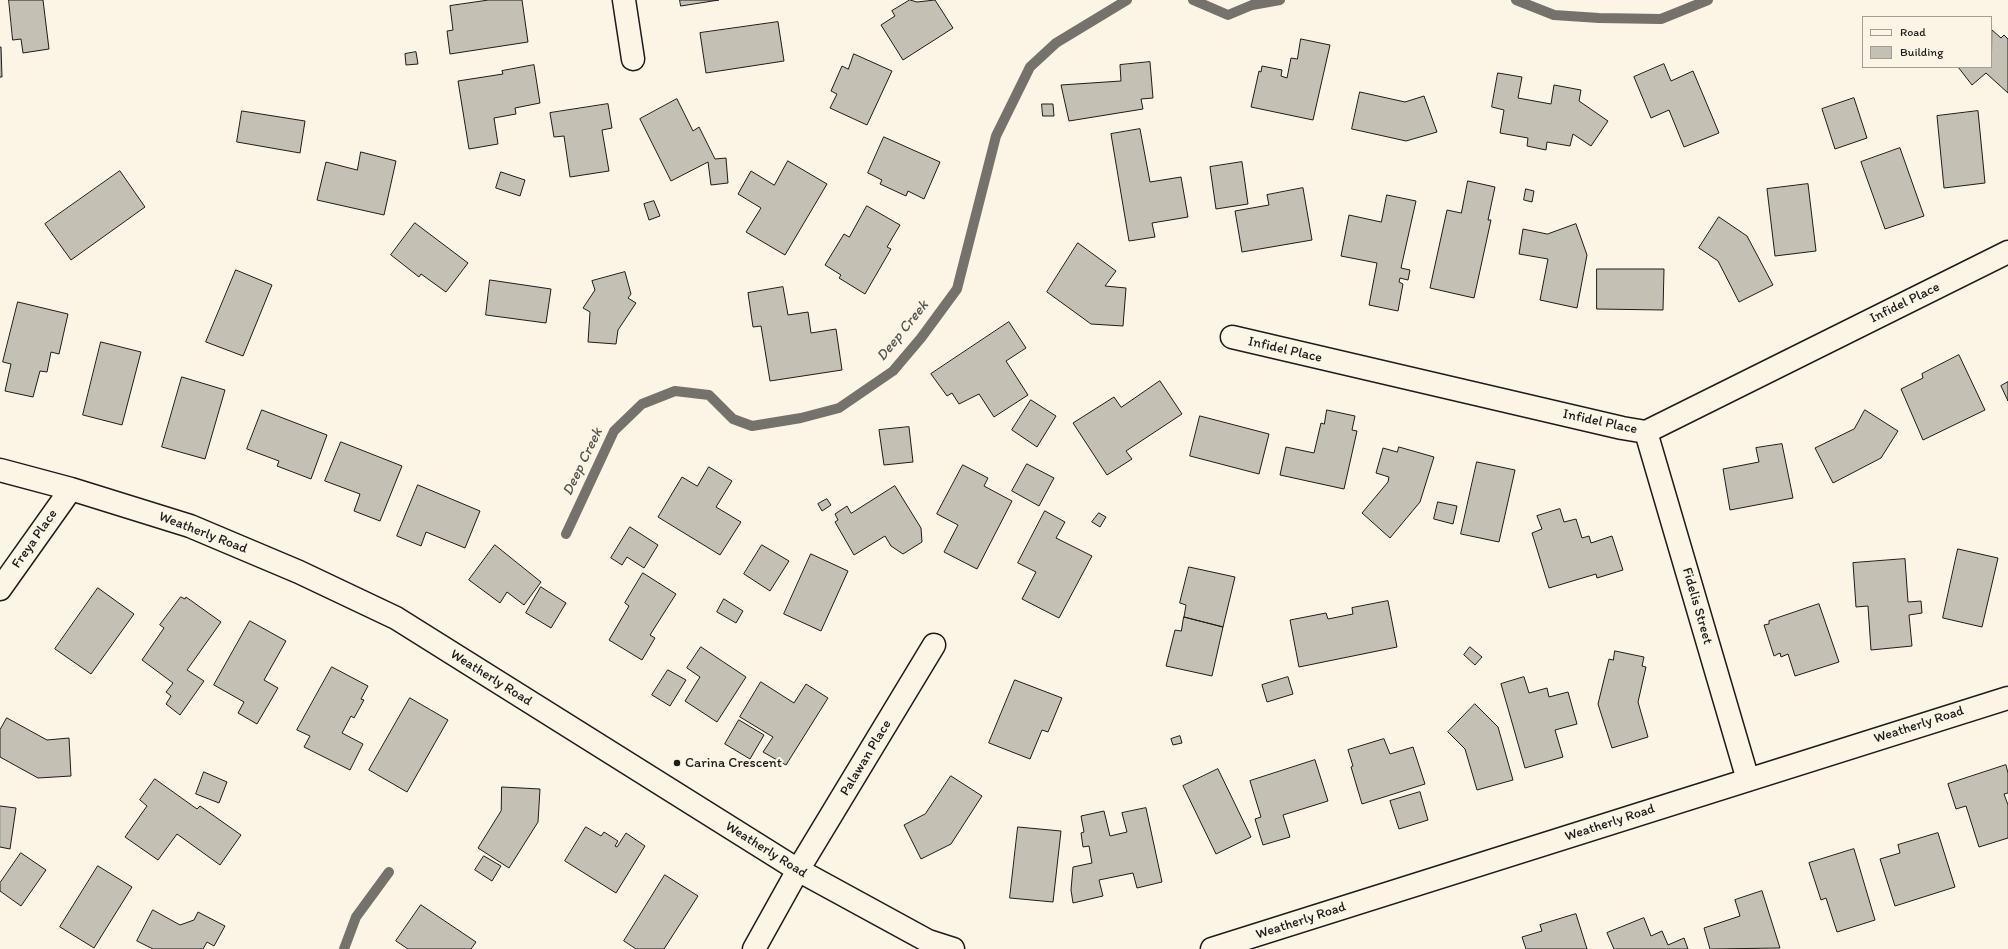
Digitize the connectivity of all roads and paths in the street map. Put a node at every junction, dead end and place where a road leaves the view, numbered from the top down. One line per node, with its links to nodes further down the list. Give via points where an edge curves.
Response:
1 (624, 0): 2 (street)
2 (633, 59)
3 (2008, 252): 5 (street, Infidel Place)
4 (1232, 338): 5 (street, Infidel Place)
5 (1646, 432): 11 (street, Fidelis Street)
6 (0, 470): 7 (street, Weatherly Road)
7 (71, 489): 8 (street, Freya Place); 12 (street, Weatherly Road, via 190,526 299,572 396,618)
8 (0, 589)
9 (934, 645): 12 (street, Palawan Place)
10 (2008, 698): 11 (street, Weatherly Road)
11 (1748, 780): 15 (street, Weatherly Road)
12 (798, 870): 13 (street); 14 (street, Weatherly Road, via 928,941)
13 (754, 949)
14 (953, 949)
15 (1212, 949)

